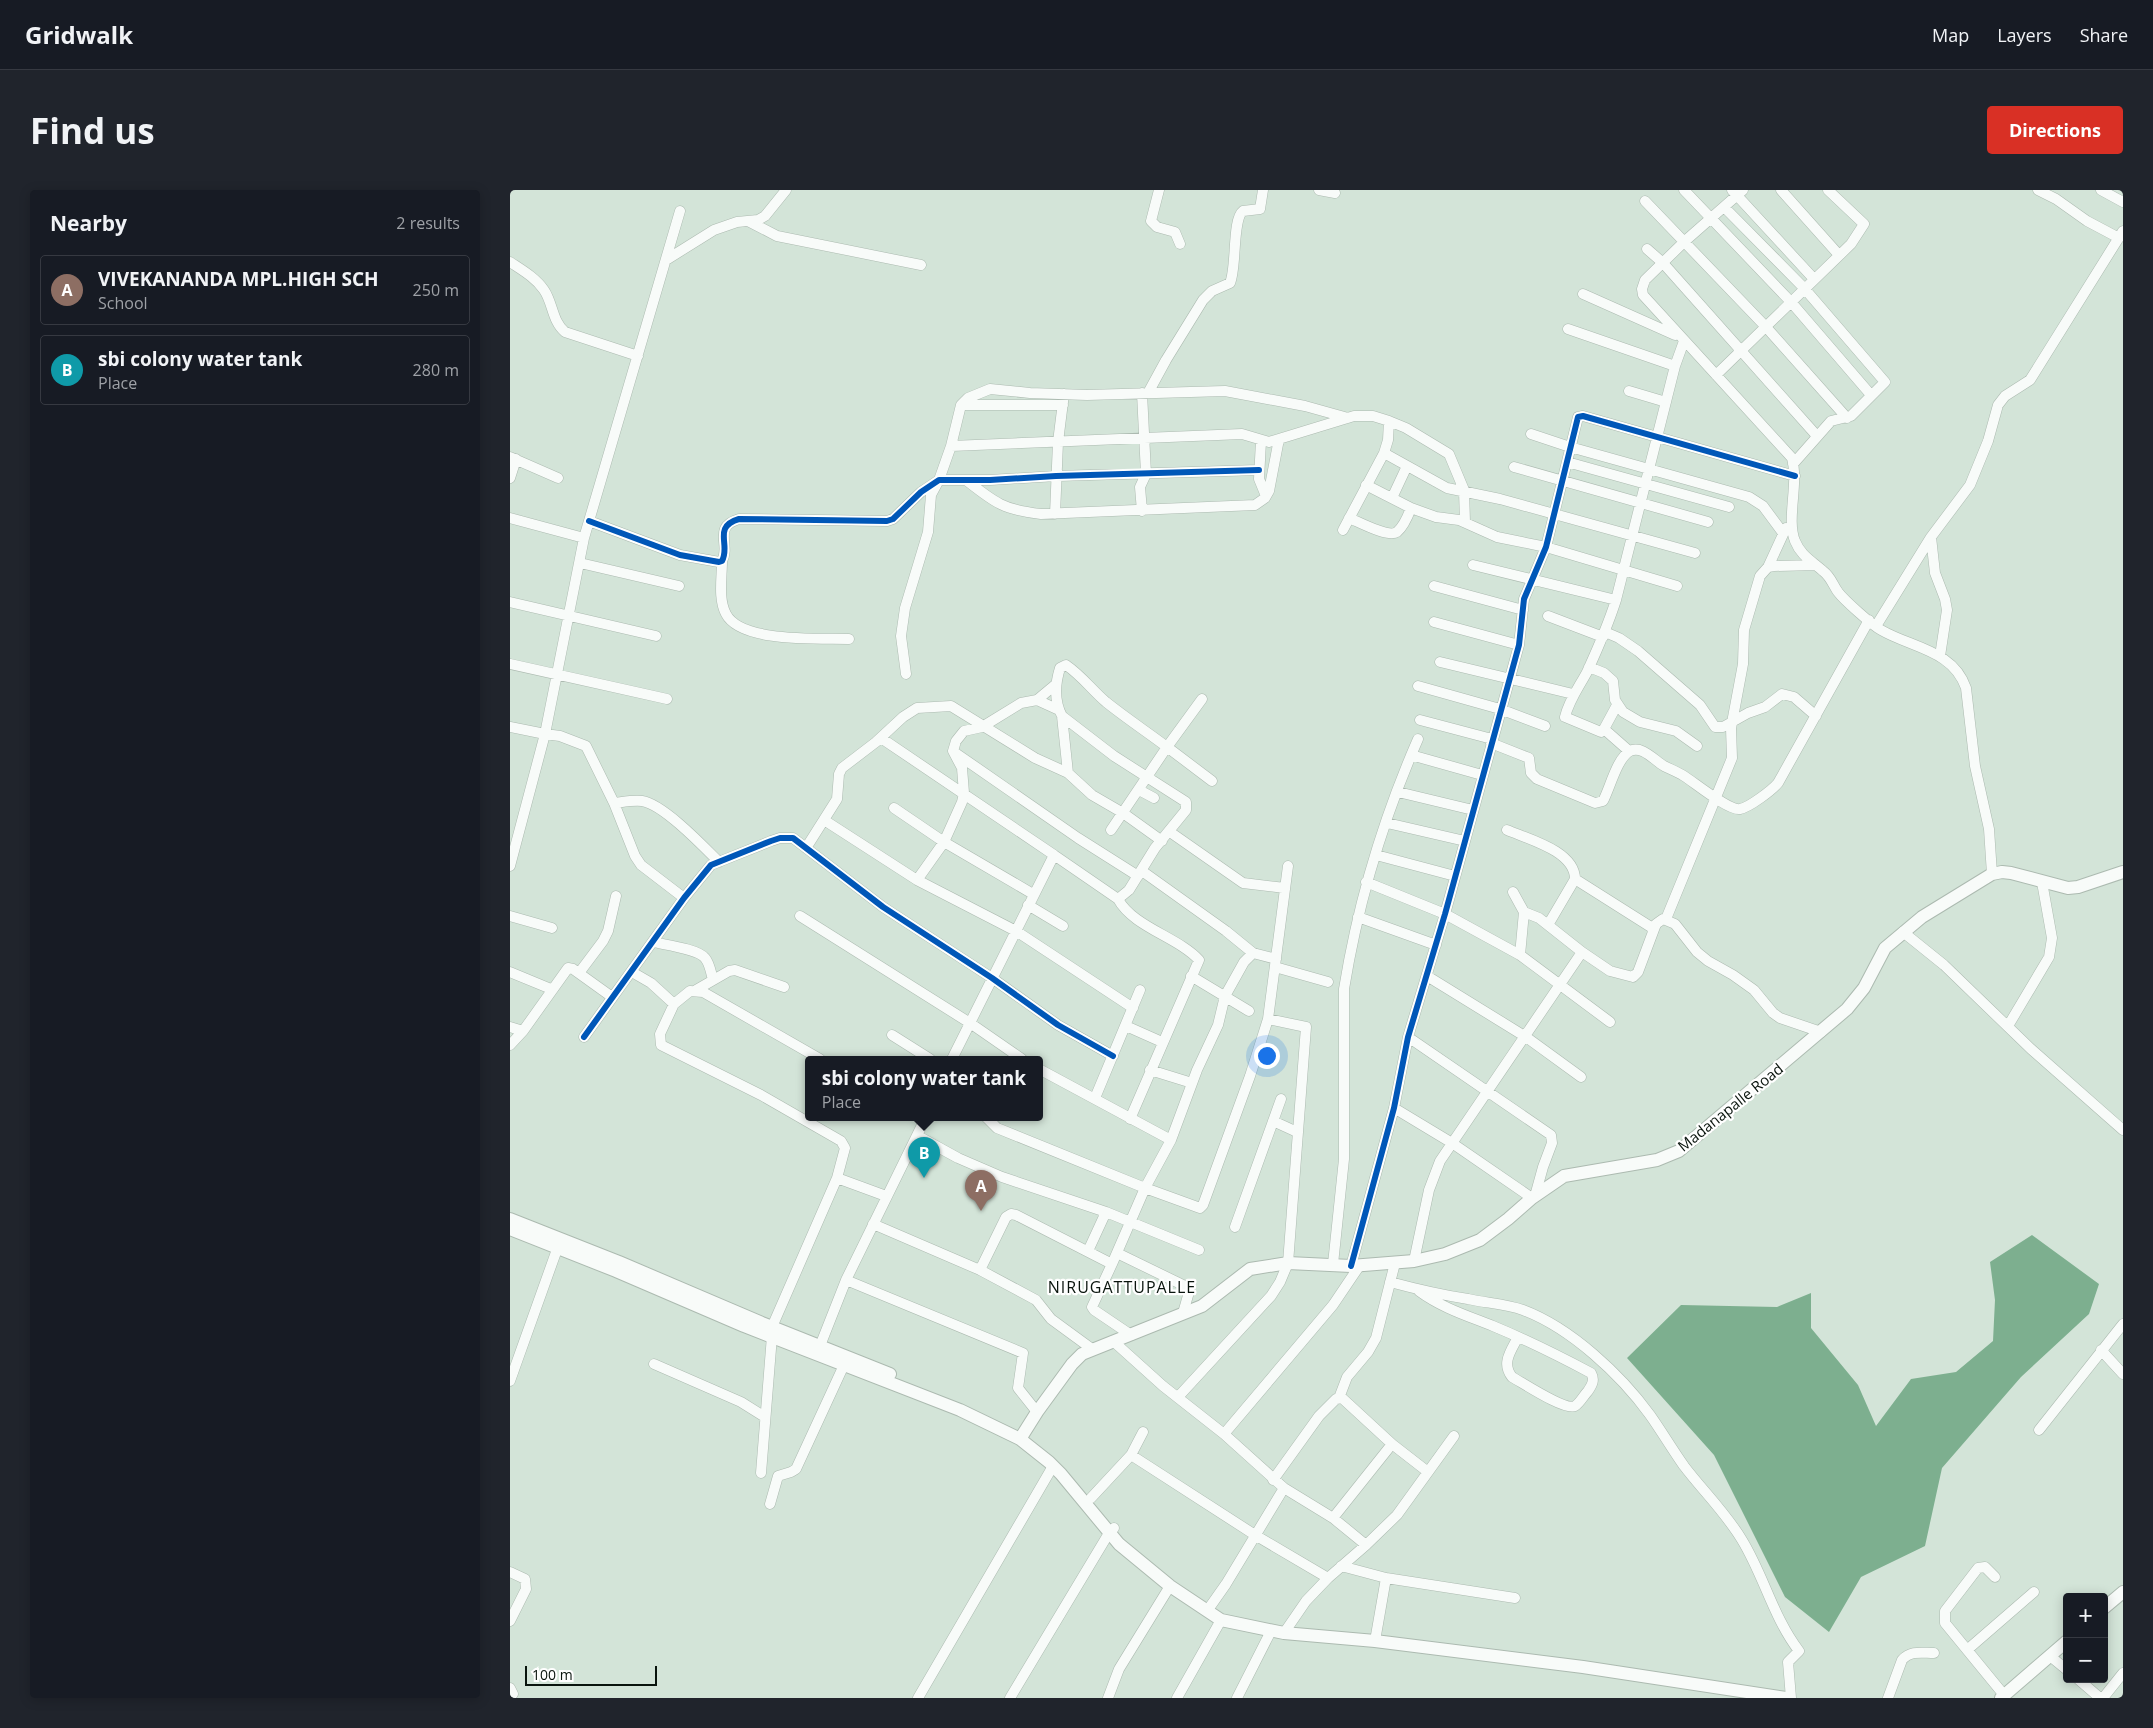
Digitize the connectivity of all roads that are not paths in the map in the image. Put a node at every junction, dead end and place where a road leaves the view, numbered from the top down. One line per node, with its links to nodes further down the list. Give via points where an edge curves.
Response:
1 (786, 190): 17 (street, via 765,216)
2 (1159, 190): 20 (street, via 1151,221 1157,227 1174,232)
3 (1263, 190): 39 (street, via 1260,209 1243,211 1238,217 1230,283 1212,291 1203,300)
4 (1319, 190): 11 (street)
5 (1684, 190): 16 (street)
6 (1781, 190): 22 (street)
7 (1828, 190): 22 (street, via 1864,224)
8 (2038, 190): 18 (street, via 2087,222)
9 (2101, 190): 13 (street)
10 (1737, 192): 14 (street); 27 (street)
11 (1335, 194)
12 (1645, 201): 19 (street)
13 (2123, 202)
14 (1724, 207): 16 (street); 28 (street)
15 (680, 211): 23 (street)
16 (1712, 218): 19 (street); 30 (street)
17 (748, 221): 23 (street, via 714,230); 26 (street, via 776,236)
18 (2121, 236): 92 (street, via 2030,380 2005,396 1998,405 1970,485)
19 (1685, 241): 25 (street); 31 (street)
20 (1180, 244)
21 (1647, 249): 25 (street)
22 (1839, 255): 27 (street)
23 (666, 260): 35 (street)
24 (510, 262): 35 (street, via 537,281 545,291 557,323 565,332)
25 (1663, 263): 33 (street, via 1645,280 1643,295); 34 (street)
26 (921, 265)
27 (1814, 279): 28 (street)
28 (1804, 288): 30 (street); 40 (street, via 1885,382)
29 (1583, 294): 33 (street)
30 (1790, 302): 31 (street); 40 (street)
31 (1766, 327): 34 (street); 45 (street)
32 (1568, 330): 36 (street)
33 (1682, 339): 36 (street); 37 (street)
34 (1741, 351): 37 (street); 49 (street)
35 (638, 356): 86 (street)
36 (1675, 366): 42 (street)
37 (1716, 375): 59 (street, via 1792,458)
38 (1629, 391): 42 (street)
39 (1145, 393): 41 (street); 44 (street, via 1226,391); 51 (street)
40 (1871, 395): 45 (street)
41 (1063, 399): 43 (street); 43 (street, via 987,389 968,398); 53 (street)
42 (1666, 402): 48 (street)
43 (961, 406): 54 (street)
44 (1348, 418): 46 (street, via 1366,415); 50 (street)
45 (1847, 418): 49 (street, via 1834,419)
46 (1389, 421): 56 (street); 74 (street, via 1449,454)
47 (1531, 434): 55 (street)
48 (1658, 436): 55 (street, via 1580,416); 62 (street); 66 (street)
49 (1817, 436): 59 (street)
50 (1280, 439): 52 (street); 75 (street)
51 (1145, 440): 52 (street, via 1242,434); 53 (street); 64 (street)
52 (1261, 441): 63 (street)
53 (1058, 442): 54 (street); 65 (street)
54 (951, 446): 69 (street)
55 (1570, 447): 58 (street); 62 (street)
56 (1384, 453): 60 (street); 72 (street)
57 (513, 458): 67 (street); 68 (street)
58 (1567, 462): 71 (street); 73 (street)
59 (1793, 464): 66 (street)
60 (1407, 466): 74 (street, via 1441,485); 76 (street)
61 (1514, 468): 71 (street)
62 (1650, 469): 73 (street); 90 (street, via 1757,501)
63 (1259, 470): 64 (street); 75 (street)
64 (1146, 474): 65 (street); 80 (street, via 1140,487)
65 (1056, 476): 70 (street); 83 (street)
66 (1796, 476): 81 (street)
67 (510, 478)
68 (558, 478)
69 (939, 480): 70 (street); 96 (street, via 887,521 733,521 723,536 725,556); 121 (street, via 931,495 928,532 902,622)
70 (966, 480): 83 (street, via 1004,508)
71 (1561, 482): 77 (street); 82 (street)
72 (1366, 485): 76 (street); 85 (street)
73 (1646, 485): 77 (street); 78 (street)
74 (1464, 490): 82 (street); 87 (street)
75 (1266, 496): 80 (street, via 1255,505)
76 (1392, 498): 79 (street)
77 (1640, 503): 88 (street); 91 (street)
78 (1729, 507)
79 (1411, 508): 85 (street, via 1398,531 1392,534); 87 (street)
80 (1142, 511): 83 (street)
81 (1793, 511): 90 (street); 99 (street, via 1794,540 1806,559)
82 (1553, 513): 91 (street); 94 (street)
83 (1055, 514)
84 (510, 518): 93 (street)
85 (1349, 518): 89 (street)
86 (589, 522): 93 (street); 96 (street, via 680,555 715,563)
87 (1465, 522): 94 (street, via 1497,537)
88 (1708, 522)
89 (1343, 530)
90 (1784, 533): 100 (street)
91 (1633, 536): 95 (street); 101 (street)
92 (1931, 537): 112 (street); 117 (street, via 1935,573 1947,610)
93 (584, 538): 97 (street)
94 (1546, 547): 101 (street); 102 (street)
95 (1695, 553)
96 (722, 561): 115 (street, via 722,602 726,614 740,628 772,636)
97 (580, 562): 103 (street); 109 (street)
98 (1473, 564): 102 (street)
99 (1815, 565): 100 (street); 112 (street, via 1831,579 1839,593)
100 (1768, 567): 135 (street, via 1760,576 1744,630 1743,664)
101 (1624, 569): 105 (street); 106 (street)
102 (1534, 579): 106 (street); 108 (street, via 1524,599)
103 (679, 586)
104 (1434, 586): 108 (street)
105 (1677, 586)
106 (1616, 600): 113 (street)
107 (510, 602): 109 (street)
108 (1523, 610): 116 (street)
109 (570, 615): 114 (street); 122 (street)
110 (1548, 616): 113 (street)
111 (1434, 622): 116 (street)
112 (1872, 623): 117 (street, via 1880,630); 133 (street)
113 (1604, 635): 120 (street); 135 (street, via 1619,638 1638,651 1700,705 1715,727)
114 (656, 636)
115 (849, 639)
116 (1519, 645): 123 (street)
117 (1940, 656): 178 (street, via 1956,669 1966,688 1975,766 1989,828)
118 (1440, 662): 123 (street)
119 (510, 664): 122 (street)
120 (1589, 667): 126 (street); 130 (street, via 1613,681)
121 (906, 674)
122 (558, 675): 127 (street); 140 (street)
123 (1510, 679): 126 (street); 131 (street)
124 (1055, 685): 129 (street); 132 (street); 145 (street, via 1060,668 1066,665 1083,677 1105,701)
125 (1418, 686): 131 (street)
126 (1573, 694): 139 (street, via 1566,718 1598,732)
127 (667, 699)
128 (1202, 699): 145 (street)
129 (1037, 700): 132 (street); 138 (street, via 1021,703)
130 (1617, 705): 139 (street); 144 (street, via 1630,718 1676,731)
131 (1500, 708): 136 (street); 143 (street)
132 (1060, 713): 149 (street); 151 (street, via 1114,756)
133 (1816, 716): 135 (street, via 1794,697 1782,694 1765,708); 157 (street, via 1775,787 1740,808)
134 (1420, 720): 143 (street)
135 (1731, 722): 157 (street, via 1732,758)
136 (1545, 726)
137 (510, 727): 140 (street)
138 (982, 727): 141 (street, via 951,706 924,706 903,717); 146 (street, via 964,731); 149 (street)
139 (1604, 729): 147 (street)
140 (545, 734): 158 (street, via 586,746); 174 (street)
141 (881, 738): 155 (street); 162 (street, via 842,768 837,799)
142 (1418, 739): 148 (street)
143 (1492, 741): 147 (street, via 1528,758 1531,773 1537,779 1599,803 1605,798 1610,781); 150 (street)
144 (1697, 746)
145 (1167, 747): 151 (street); 152 (street)
146 (953, 751): 155 (street, via 962,768); 177 (street, via 1078,838)
147 (1629, 752): 157 (street, via 1643,751)
148 (1411, 755): 150 (street); 154 (street)
149 (1068, 773): 161 (street, via 1092,795)
150 (1482, 775): 160 (street)
151 (1147, 777): 153 (street); 166 (street, via 1186,802)
152 (1212, 781)
153 (1139, 790): 156 (street); 161 (street)
154 (1398, 792): 160 (street); 163 (street)
155 (964, 793): 169 (street); 171 (street)
156 (1154, 798)
157 (1717, 798): 196 (street)
158 (614, 803): 173 (street, via 641,801 654,806); 188 (street, via 634,856)
159 (894, 808): 169 (street)
160 (1473, 810): 168 (street)
161 (1123, 813): 164 (street); 167 (street)
162 (824, 820): 170 (street); 181 (street)
163 (1387, 823): 168 (street); 172 (street)
164 (1111, 830)
165 (1506, 830): 180 (street, via 1563,856 1575,872)
166 (1170, 832): 167 (street); 184 (street, via 1243,883)
167 (1162, 841): 177 (street)
168 (1464, 841): 179 (street)
169 (944, 842): 181 (street); 186 (street)
170 (806, 848): 173 (street, via 793,838 780,838); 214 (street, via 883,907)
171 (1054, 855): 186 (street); 189 (street)
172 (1376, 855): 179 (street); 182 (street)
173 (719, 862): 188 (street, via 712,865)
174 (510, 866)
175 (1288, 866): 184 (street)
176 (2123, 872): 183 (main road, via 2078,887 2058,887)
177 (1140, 873): 189 (street, via 1129,890); 206 (street, via 1226,930)
178 (1992, 874): 183 (main road, via 2011,873); 202 (main road, Madanapalle Road)
179 (1455, 876): 192 (street)
180 (1575, 879): 197 (street); 200 (street)
181 (917, 880): 201 (street)
182 (1366, 882): 192 (street); 195 (street)
183 (2042, 882): 231 (street, via 2052,947)
184 (1285, 888): 208 (street)
185 (1512, 892): 191 (street)
186 (1034, 894): 190 (street)
187 (616, 896): 211 (street, via 608,932)
188 (684, 898): 203 (street)
189 (1118, 899): 212 (street, via 1137,918 1197,958)
190 (1028, 905): 198 (street); 201 (street)
191 (1524, 912): 197 (street); 207 (street)
192 (1445, 914): 204 (street); 207 (street)
193 (510, 916): 199 (street)
194 (800, 916): 229 (street)
195 (1358, 917): 204 (street); 283 (street, via 1344,989 1344,1159)
196 (1666, 919): 200 (street, via 1660,920); 234 (street, via 1675,924 1708,961 1754,990 1773,1013 1788,1022)
197 (1548, 925): 205 (street)
198 (1063, 926)
199 (552, 928)
200 (1654, 929): 205 (street, via 1638,972 1633,977 1610,971)
201 (1016, 931): 214 (street); 225 (street)
202 (1903, 932): 231 (street, via 1944,965); 234 (main road, Madanapalle Road, via 1880,955 1856,1000)
203 (653, 942): 210 (street); 215 (street, via 705,957)
204 (1436, 945): 213 (street)
205 (1582, 952): 217 (street)
206 (1253, 953): 208 (street); 222 (street, via 1244,962)
207 (1520, 955): 217 (street)
208 (1276, 963): 216 (street); 227 (street)
209 (510, 972): 219 (street)
210 (632, 972): 223 (street); 224 (street, via 651,983)
211 (579, 973): 219 (street, via 568,968); 223 (street)
212 (1191, 976): 222 (street); 239 (street)
213 (1427, 976): 237 (street); 238 (street)
214 (992, 978): 229 (street); 245 (street, via 1058,1025)
215 (713, 980): 218 (street, via 735,970); 220 (street)
216 (1328, 982)
217 (1561, 985): 228 (street); 238 (street)
218 (784, 987)
219 (551, 989): 233 (street)
220 (696, 990): 224 (street); 241 (street)
221 (1140, 990): 225 (street)
222 (1225, 996): 226 (street); 249 (street, via 1218,1025)
223 (612, 997): 236 (street)
224 (674, 1004): 255 (street, via 660,1034 661,1045)
225 (1133, 1008): 230 (street)
226 (1250, 1011)
227 (1268, 1019): 261 (street, via 1306,1029); 266 (street, via 1203,1206 1196,1208)
228 (1610, 1022)
229 (970, 1023): 243 (street); 244 (street)
230 (1126, 1026): 239 (street); 245 (street)
231 (2008, 1026): 260 (street)
232 (510, 1027): 233 (street)
233 (523, 1031): 240 (street)
234 (1821, 1032): 268 (main road, Madanapalle Road, via 1679,1151 1657,1160 1564,1176)
235 (892, 1034): 242 (street)
236 (584, 1037)
237 (1408, 1037): 250 (street); 253 (street)
238 (1526, 1037): 248 (street); 250 (street)
239 (1162, 1042): 246 (street)
240 (510, 1045)
241 (815, 1056)
242 (925, 1056)
243 (954, 1056)
244 (1018, 1056)
245 (1113, 1056): 251 (street)
246 (1150, 1070): 249 (street); 254 (street)
247 (1043, 1071): 251 (street)
248 (1581, 1077)
249 (1192, 1083): 263 (street)
250 (1487, 1090): 264 (street); 268 (street, via 1551,1135 1552,1143)
251 (1094, 1098): 254 (street)
252 (1282, 1099): 259 (street)
253 (1394, 1108): 264 (street); 284 (street)
254 (1130, 1119): 263 (street)
255 (805, 1120)
256 (806, 1121): 265 (street, via 841,1141 846,1151)
257 (922, 1121): 262 (street)
258 (990, 1121): 266 (street, via 997,1128)
259 (1273, 1122): 261 (street); 273 (street)
260 (2123, 1130)
261 (1297, 1132): 280 (street)
262 (918, 1136): 267 (street); 269 (street, via 1002,1177)
263 (1171, 1140): 266 (street)
264 (1452, 1143): 268 (street); 279 (street, via 1440,1161 1429,1190)
265 (837, 1178): 267 (street); 291 (street)
266 (1145, 1188): 271 (street)
267 (886, 1196): 272 (street)
268 (1534, 1197): 279 (main road, Madanapalle Road, via 1480,1240 1445,1254)
269 (1106, 1212): 271 (street); 276 (street)
270 (510, 1219): 275 (main road)
271 (1130, 1221): 277 (street); 278 (street)
272 (873, 1224): 285 (street); 286 (street)
273 (1235, 1228)
274 (510, 1229): 275 (main road)
275 (559, 1243): 291 (main road); 301 (street)
276 (1088, 1250): 282 (street); 285 (street, via 1010,1214)
277 (1199, 1250)
278 (1117, 1253): 282 (street); 289 (street, via 1189,1288)
279 (1414, 1261): 281 (main road, Madanapalle Road)
280 (1288, 1262): 283 (main road, Madanapalle Road); 289 (main road, Madanapalle Road, via 1250,1270 1209,1302); 302 (street, via 1270,1296)
281 (1395, 1263): 284 (main road, Madanapalle Road); 287 (street)
282 (1112, 1264): 292 (street, via 1092,1307)
283 (1333, 1264): 284 (main road, Madanapalle Road)
284 (1356, 1266): 308 (street, via 1333,1305)
285 (980, 1270): 295 (street, via 1036,1300 1051,1320)
286 (846, 1280): 296 (street); 304 (street, via 1023,1353 1018,1388)
287 (1390, 1282): 288 (street); 303 (street, via 1376,1338 1347,1377)
288 (1417, 1289): 293 (street, via 1439,1304); 353 (street, via 1526,1311 1562,1331 1627,1386 1742,1540 1781,1625 1799,1651 1788,1662)
289 (1183, 1313): 292 (main road, Madanapalle Road)
290 (2123, 1324): 297 (street)
291 (772, 1332): 296 (main road); 305 (street)
292 (1130, 1335): 294 (main road, Madanapalle Road)
293 (1518, 1337): 293 (street, via 1506,1365 1512,1377 1562,1405 1577,1405 1592,1385 1594,1378 1591,1373)
294 (1113, 1341): 295 (main road, Madanapalle Road); 302 (street)
295 (1092, 1349): 304 (main road, Madanapalle Road, via 1072,1364)
296 (818, 1350): 299 (main road); 309 (main road, via 962,1402)
297 (2101, 1350): 300 (street); 306 (street)
298 (654, 1364): 305 (street, via 741,1402)
299 (844, 1365): 309 (main road); 319 (street, via 796,1468 778,1476)
300 (2123, 1374)
301 (510, 1381)
302 (1178, 1397): 308 (street)
303 (1339, 1398): 311 (street); 316 (street, via 1319,1416)
304 (1037, 1412): 309 (main road, Madanapalle Road)
305 (765, 1417): 315 (street)
306 (2039, 1430)
307 (1143, 1432): 312 (street)
308 (1224, 1434): 316 (street)
309 (1023, 1436): 313 (main road); 318 (main road, via 1056,1458)
310 (1454, 1436): 314 (street)
311 (1392, 1444): 314 (street); 320 (street)
312 (1131, 1456): 318 (street); 322 (street)
313 (1053, 1466): 321 (main road); 347 (street)
314 (1428, 1472): 323 (street, via 1397,1515)
315 (761, 1473)
316 (1273, 1480): 317 (street)
317 (1284, 1488): 320 (street); 322 (street)
318 (1091, 1498): 321 (main road)
319 (770, 1504)
320 (1333, 1518): 323 (street)
321 (1111, 1530): 329 (main road, via 1123,1538 1133,1555); 348 (street)
322 (1255, 1535): 327 (street); 334 (street)
323 (1366, 1545): 324 (street)
324 (1342, 1566): 327 (street); 328 (street)
325 (510, 1572): 336 (street, via 525,1579 527,1586)
326 (1995, 1577): 340 (street, via 1985,1567 1978,1568 1945,1611 1945,1623)
327 (1328, 1578): 337 (street)
328 (1386, 1578): 332 (street); 338 (street)
329 (1170, 1586): 334 (main road); 349 (street, via 1119,1669)
330 (2034, 1592): 340 (street)
331 (2123, 1592): 333 (main road)
332 (1515, 1598)
333 (2108, 1605)
334 (1207, 1611): 335 (main road)
335 (1221, 1620): 337 (main road); 350 (street)
336 (510, 1621)
337 (1278, 1632): 338 (main road); 351 (street)
338 (1375, 1641): 352 (main road, via 1583,1667)
339 (2063, 1645): 342 (main road)
340 (1967, 1650): 346 (street)
341 (1934, 1653): 354 (street, via 1916,1652 1906,1656)
342 (2050, 1656): 343 (street); 346 (main road)
343 (2063, 1667)
344 (2123, 1673): 355 (street)
345 (2082, 1683): 355 (street)
346 (2003, 1697)
347 (918, 1698)
348 (1010, 1698)
349 (1108, 1698)
350 (1177, 1698)
351 (1237, 1698)
352 (1786, 1698)
353 (1791, 1698)
354 (1888, 1698)
355 (2099, 1698)

